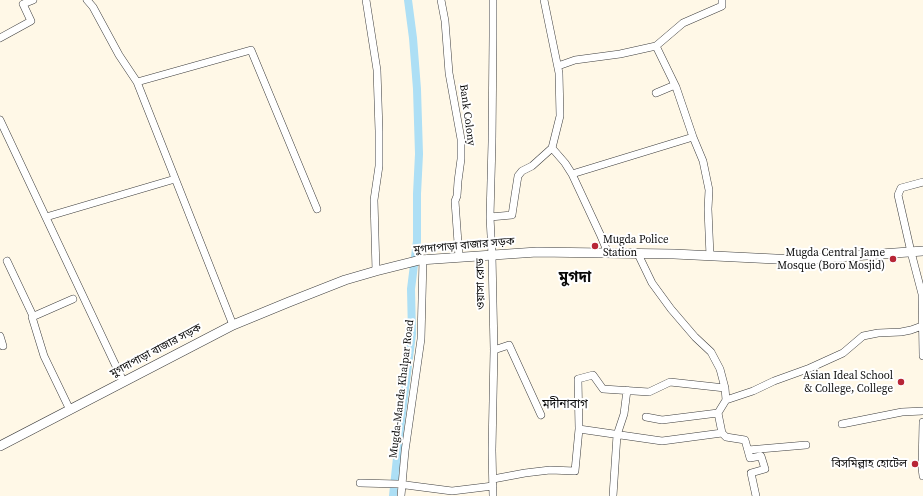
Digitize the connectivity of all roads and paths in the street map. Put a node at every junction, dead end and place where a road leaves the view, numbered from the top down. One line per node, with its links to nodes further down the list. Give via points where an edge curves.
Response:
1 (33, 0): 8 (street, via 23,4 31,21)
2 (87, 0): 11 (street)
3 (366, 0): 32 (street, via 377,70 380,131 379,166 374,200)
4 (441, 0): 29 (street, Bank Colony, via 449,74 461,139 455,201)
5 (493, 0): 22 (street, ওয়াসা রোড)
6 (544, 0): 10 (street)
7 (722, 0): 9 (street, via 722,6 683,22)
8 (0, 38)
9 (656, 46): 10 (street, via 575,60); 12 (street)
10 (558, 66): 16 (street, via 560,116)
11 (137, 82): 18 (street); 20 (street, via 251,50)
12 (675, 85): 13 (street); 15 (street)
13 (656, 93)
14 (0, 120): 21 (street)
15 (693, 137): 17 (street); 28 (street, via 703,161 708,190)
16 (552, 148): 17 (street); 22 (street, via 518,176 512,215)
17 (572, 174): 25 (street)
18 (175, 178): 21 (street); 35 (street)
19 (923, 182): 24 (street, via 901,188 898,195)
20 (317, 209)
21 (46, 217): 41 (street)
22 (490, 217): 27 (street, ওয়াসা রোড)
23 (923, 251): 24 (street, মুগদাপাড়া বাজার সড়ক)
24 (911, 252): 28 (street, মুগদাপাড়া বাজার সড়ক, via 796,260); 36 (street, via 922,294)
25 (608, 253): 26 (street, মুগদাপাড়া বাজার সড়ক); 27 (street, মুগদাপাড়া বাজার সড়ক, via 537,252)
26 (638, 254): 28 (street, মুগদাপাড়া বাজার সড়ক); 42 (street, via 652,283 671,309 711,352 720,369)
27 (492, 255): 29 (street, মুগদাপাড়া বাজার সড়ক); 39 (street, ওয়াসা রোড)
28 (710, 256)
29 (459, 257): 30 (street, মুগদাপাড়া বাজার সড়ক)
30 (421, 260): 32 (street, মুগদাপাড়া বাজার সড়ক); 61 (street, Mugda-Manda Khalpar Road, via 421,339 405,451)
31 (7, 261): 34 (street)
32 (376, 271): 35 (street, মুগদাপাড়া বাজার সড়ক, via 345,280)
33 (73, 299): 34 (street)
34 (33, 316): 45 (street, via 44,356)
35 (233, 325): 41 (street, মুগদাপাড়া বাজার সড়ক)
36 (922, 326): 40 (street); 44 (street, via 901,332 863,336 843,353)
37 (0, 336): 38 (street)
38 (3, 346)
39 (494, 350): 48 (street, via 509,345); 60 (street, ওয়াসা রোড)
40 (923, 356)
41 (123, 381): 45 (street, মুগদাপাড়া বাজার সড়ক)
42 (725, 388): 43 (street, via 670,382 649,392); 44 (street)
43 (627, 390): 52 (street, via 603,389 593,375 578,379); 54 (street, via 624,414)
44 (726, 400): 47 (street)
45 (70, 410): 56 (street, মুগদাপাড়া বাজার সড়ক)
46 (923, 411): 51 (street, via 902,412)
47 (718, 412): 49 (street, via 662,420); 53 (street)
48 (541, 415)
49 (646, 417)
50 (923, 422): 58 (street)
51 (842, 424)
52 (579, 429): 54 (street); 60 (street, via 575,471 525,473)
53 (722, 432): 54 (street, via 662,441); 57 (street, via 726,437 745,440)
54 (617, 435): 64 (street)
55 (806, 445): 57 (street)
56 (0, 446)
57 (748, 450): 65 (street, via 750,458 761,456 765,469 751,473)
58 (923, 476)
59 (360, 483): 61 (street)
60 (493, 483): 61 (street, via 452,491); 63 (street, ওয়াসা রোড)
61 (397, 484): 62 (street, Mugda-Manda Khalpar Road)
62 (401, 496)
63 (493, 496)
64 (613, 496)
65 (756, 496)

